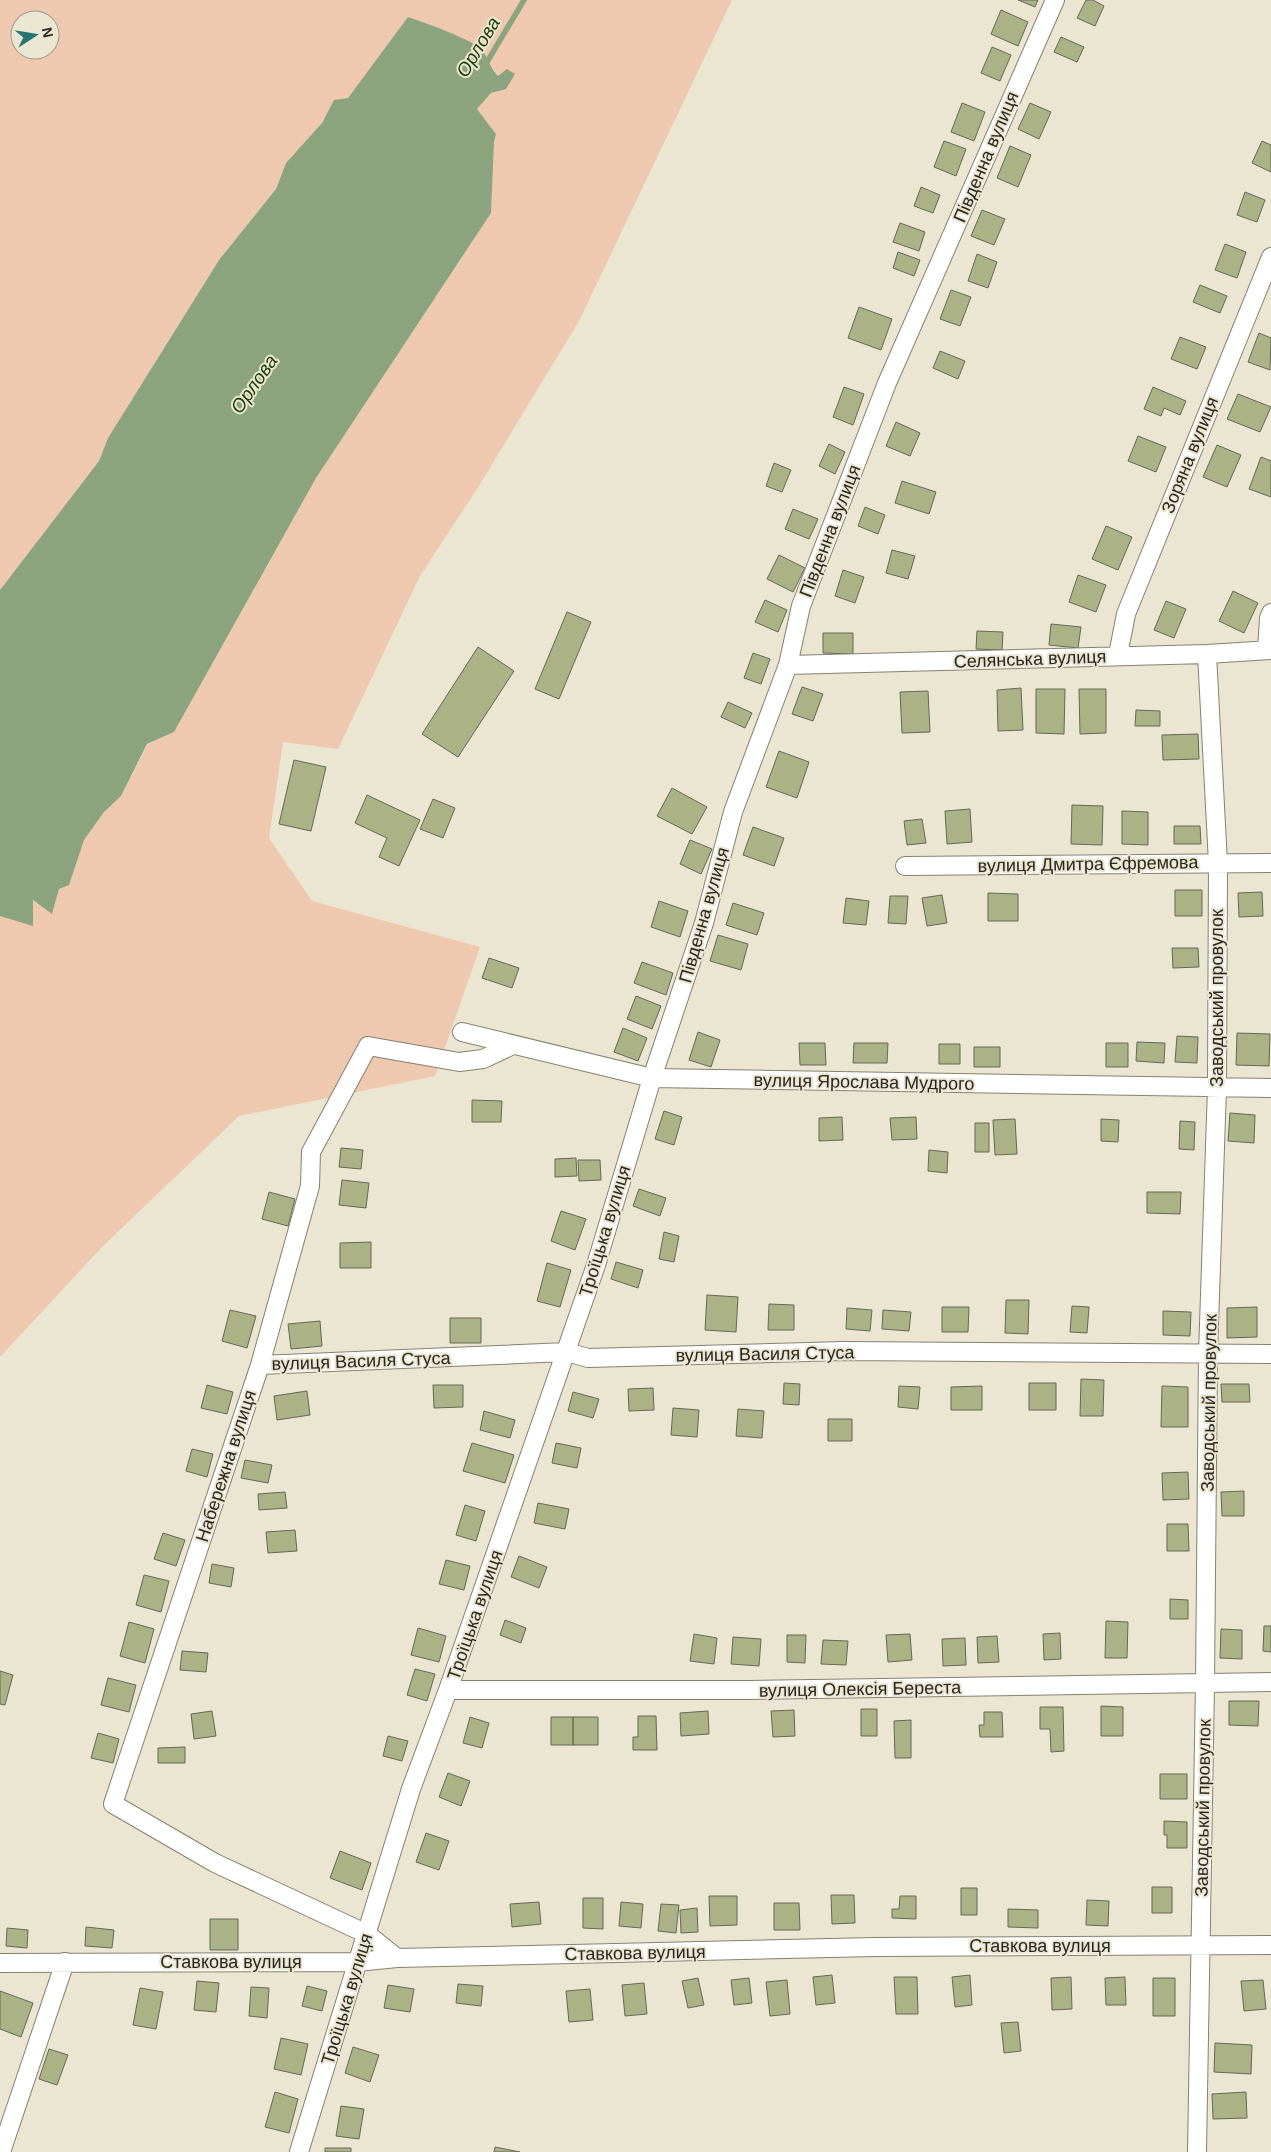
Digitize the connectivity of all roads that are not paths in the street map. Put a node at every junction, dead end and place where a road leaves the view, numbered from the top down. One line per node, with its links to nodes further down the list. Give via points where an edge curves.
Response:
1 (1055, 0): 7 (street, Південна вулиця, via 887,382 801,606)
2 (1271, 257): 6 (street, Зоряна вулиця, via 1126,614)
3 (1271, 613): 4 (street)
4 (1269, 650): 5 (street, Селянська вулиця)
5 (1207, 654): 6 (street, Селянська вулиця); 8 (street, Заводський провулок)
6 (1118, 655): 7 (street, Селянська вулиця)
7 (788, 666): 13 (street, Південна вулиця, via 732,812 704,923)
8 (1218, 863): 9 (street, вулиця Дмитра Єфремова); 10 (street, вулиця Дмитра Єфремова); 14 (street, Заводський провулок)
9 (1271, 863)
10 (905, 866)
11 (462, 1032): 12 (street, вулиця Ярослава Мудрого)
12 (513, 1045): 13 (street, вулиця Ярослава Мудрого); 19 (street, Набережна вулиця, via 483,1059 459,1062 368,1046 311,1152 310,1186)
13 (652, 1078): 14 (street, вулиця Ярослава Мудрого); 16 (street, Троїцька вулиця)
14 (1217, 1088): 15 (street, вулиця Ярослава Мудрого); 17 (street, Заводський провулок)
15 (1271, 1088)
16 (567, 1352): 17 (street, вулиця Василя Стуса, via 588,1358 844,1352); 19 (street, вулиця Василя Стуса); 22 (street, Троїцька вулиця)
17 (1208, 1354): 18 (street, вулиця Василя Стуса); 21 (street, Заводський провулок)
18 (1271, 1354)
19 (260, 1365): 23 (street, Набережна вулиця, via 114,1804 215,1863)
20 (1271, 1682): 21 (street, вулиця Олексія Береста)
21 (1205, 1684): 22 (street, вулиця Олексія Береста); 24 (street, Заводський провулок)
22 (448, 1690): 23 (street, Троїцька вулиця, via 411,1789)
23 (367, 1934): 26 (street); 29 (street, Троїцька вулиця)
24 (1201, 1945): 25 (street, Ставкова вулиця); 26 (street, Ставкова вулиця, via 875,1947); 32 (street, Заводський провулок)
25 (1271, 1945)
26 (397, 1958): 29 (street, Ставкова вулиця)
27 (0, 1962): 28 (street, Ставкова вулиця)
28 (65, 1962): 29 (street, Ставкова вулиця); 30 (street)
29 (357, 1962): 31 (street, Троїцька вулиця)
30 (1, 2152)
31 (299, 2152)
32 (1197, 2152)

